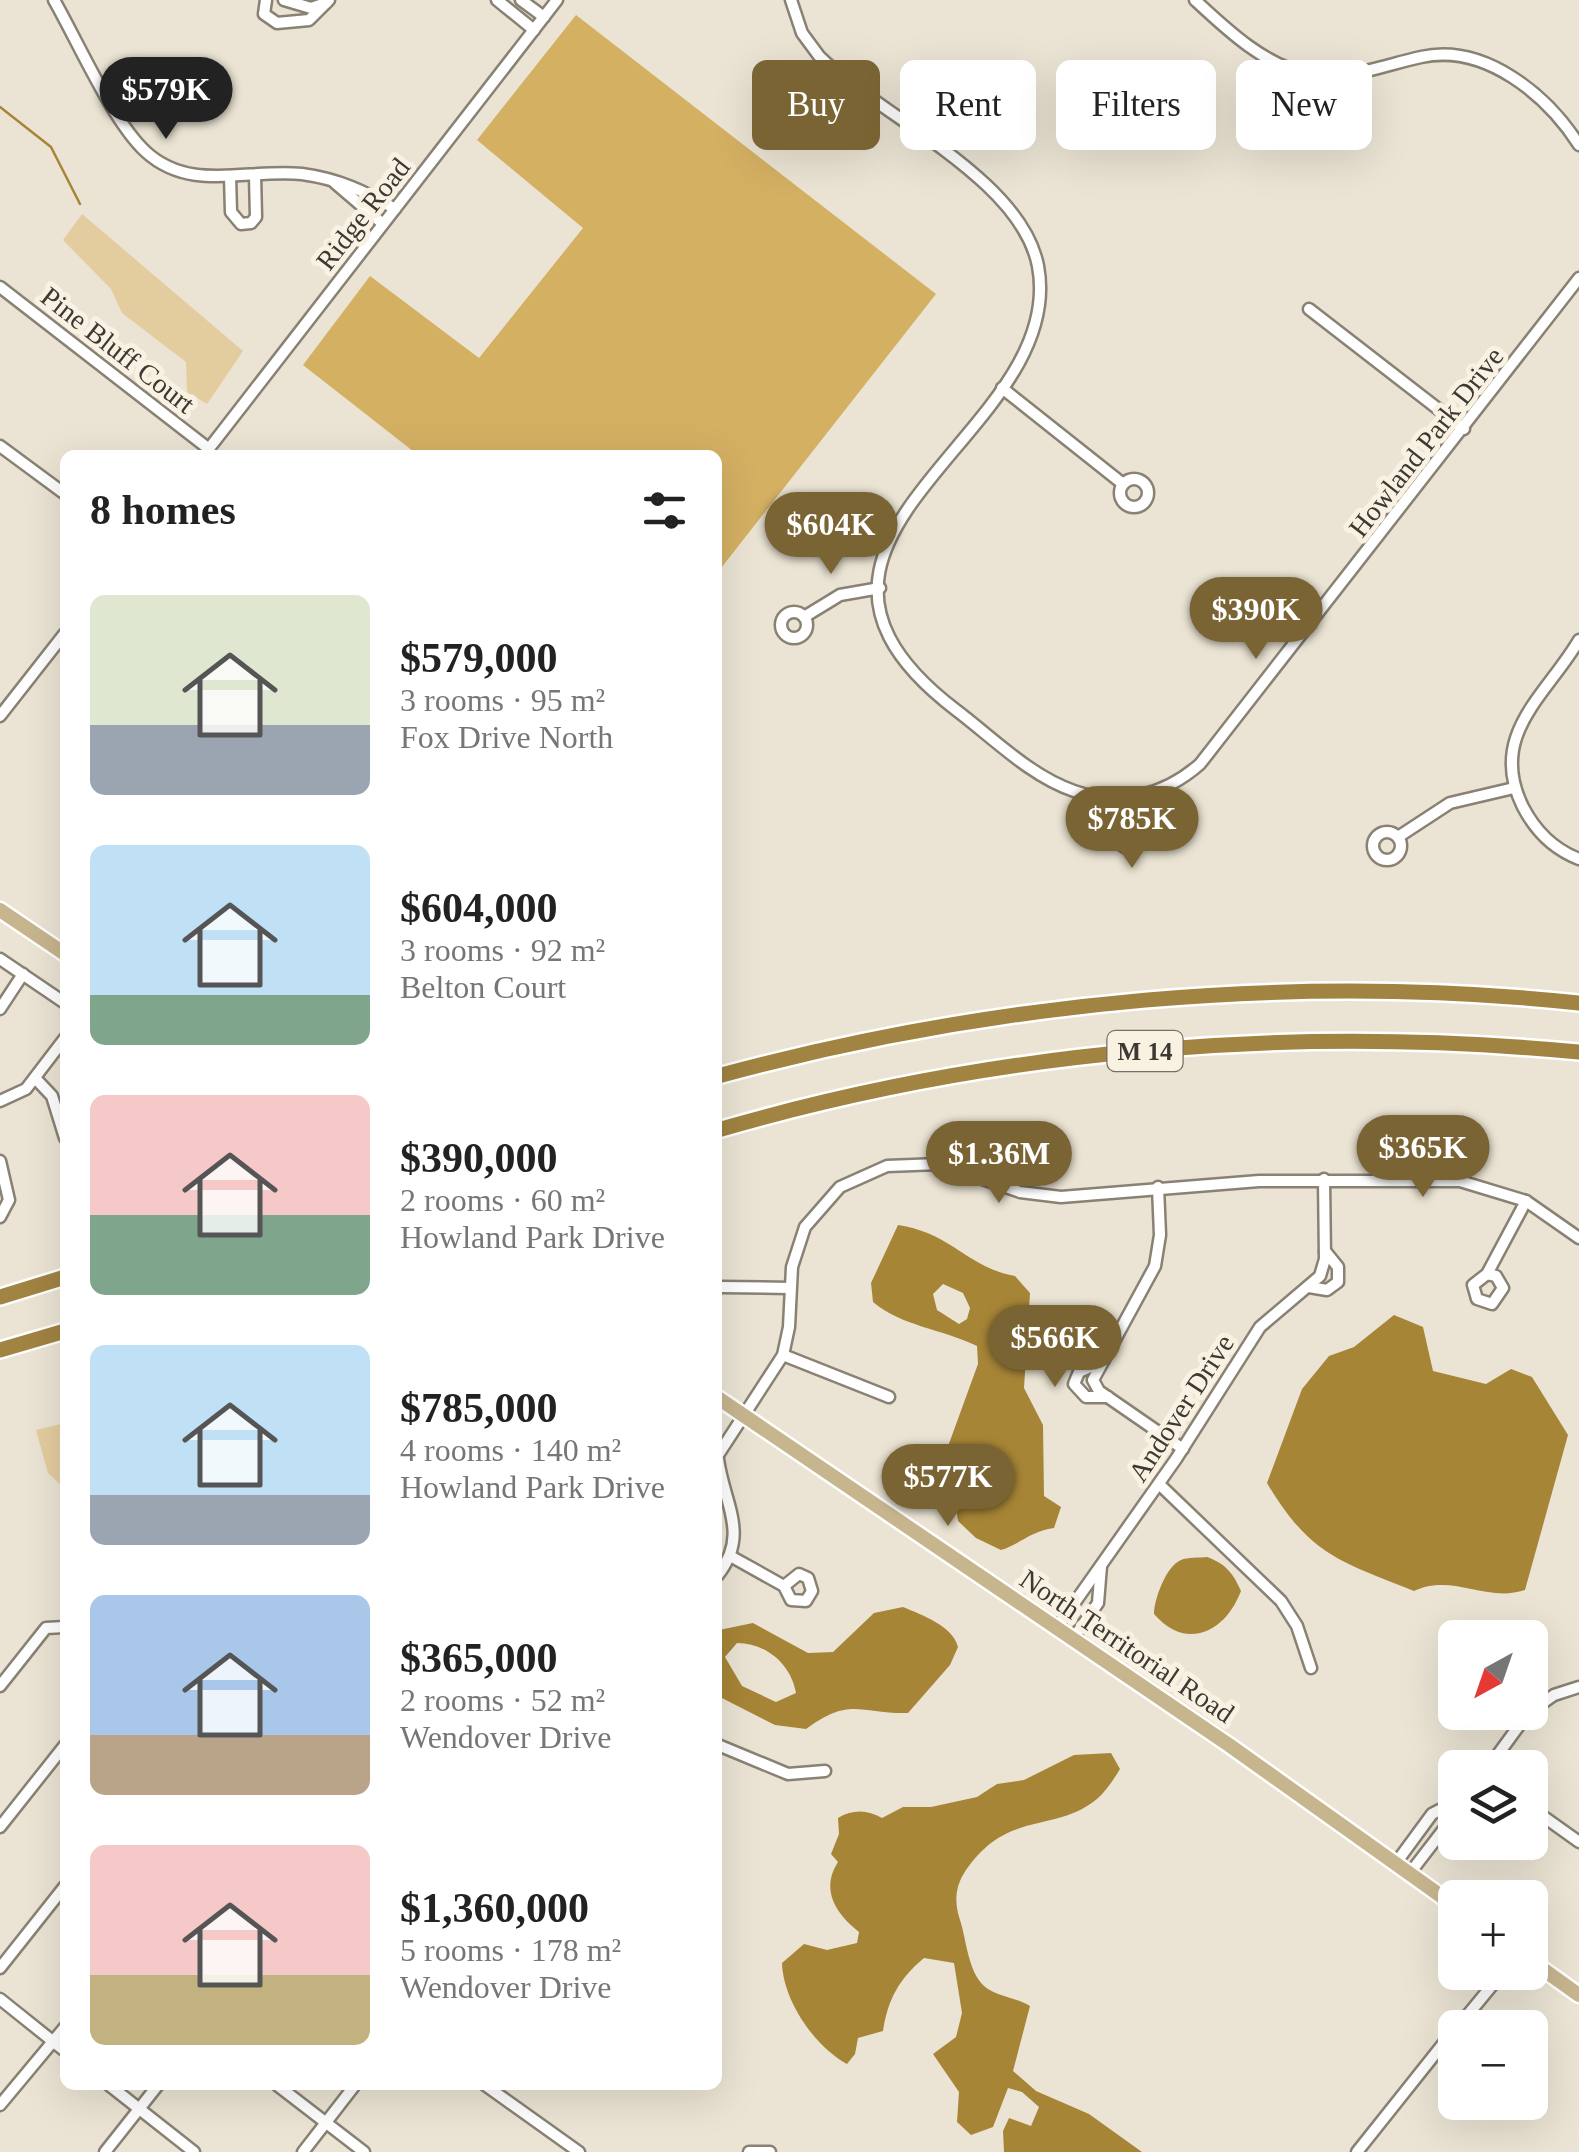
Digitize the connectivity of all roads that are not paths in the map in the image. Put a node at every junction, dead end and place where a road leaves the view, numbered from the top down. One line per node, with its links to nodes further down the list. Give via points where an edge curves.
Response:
1 (54, 0): 14 (street, via 146,152 179,172)
2 (266, 0): 9 (street, via 264,14 277,23 310,20)
3 (284, 0): 9 (street, via 311,8)
4 (498, 0): 11 (street)
5 (521, 0): 10 (street)
6 (557, 0): 10 (street, Ridge Road)
7 (791, 0): 21 (street, Howland Park Drive, via 819,56 991,188 1025,230 1038,270 1038,322)
8 (1195, 0): 12 (street, via 1265,57 1307,74 1354,74 1431,56 1480,61 1544,104)
9 (328, 1)
10 (544, 17): 11 (street, Ridge Road)
11 (534, 30): 16 (street, Ridge Road)
12 (1579, 145)
13 (255, 175): 14 (street); 14 (street, via 256,216 241,224 231,212); 15 (street, via 302,174)
14 (230, 176)
15 (335, 182): 16 (street, via 355,185); 17 (street)
16 (394, 209): 17 (street, Ridge Road)
17 (383, 224): 25 (street, Ridge Road)
18 (1579, 278): 22 (street, Howland Park Drive)
19 (0, 287): 24 (street, Pine Bluff Court)
20 (1308, 309): 22 (street)
21 (1002, 388): 26 (street); 28 (street, Howland Park Drive, via 900,520 884,553)
22 (1464, 429): 34 (street, Howland Park Drive, via 1208,756 1177,782)
23 (0, 446): 27 (street)
24 (204, 450)
25 (208, 450)
26 (1123, 484)
27 (60, 490)
28 (880, 588): 29 (street, via 840,595); 35 (street, Howland Park Drive, via 890,640 921,682 1048,779 1082,794)
29 (804, 617)
30 (60, 639): 32 (street)
31 (1579, 640): 33 (street, via 1524,715 1512,758)
32 (0, 716)
33 (1514, 788): 36 (street, via 1450,803); 37 (street, via 1544,838)
34 (1139, 796): 35 (street, Howland Park Drive); 35 (street, via 1140,842 1131,851 1118,842)
35 (1114, 798)
36 (1398, 838)
37 (1579, 859)
38 (0, 910): 39 (main road)
39 (60, 951)
40 (0, 959): 41 (street)
41 (23, 974): 42 (street); 44 (street)
42 (60, 1000)
43 (1579, 1003): 47 (highway, M 14, via 1376,993 1195,998 962,1025)
44 (0, 1009)
45 (60, 1045): 48 (street)
46 (1579, 1052): 51 (highway, M 14, via 1412,1041 1188,1047 888,1086)
47 (722, 1075)
48 (35, 1078): 49 (street, via 17,1096); 50 (street, via 52,1096)
49 (0, 1101)
50 (60, 1122)
51 (722, 1129)
52 (0, 1161): 56 (street, via 9,1200)
53 (1324, 1179): 54 (street); 55 (street, via 1460,1181); 58 (street, Andover Drive)
54 (1158, 1188): 63 (street, via 1046,1197 939,1164 887,1166 850,1181 818,1208 797,1246); 68 (street, via 1155,1266)
55 (1526, 1201): 57 (street); 59 (street)
56 (0, 1217)
57 (1579, 1238)
58 (1326, 1251): 62 (street, Andover Drive, via 1324,1267); 62 (street, Andover Drive, via 1338,1267 1338,1282 1328,1290)
59 (1487, 1274)
60 (60, 1279): 64 (highway)
61 (722, 1287): 63 (street)
62 (1309, 1287): 73 (street, Andover Drive, via 1260,1327)
63 (790, 1288): 67 (street)
64 (0, 1297)
65 (60, 1332): 66 (highway)
66 (0, 1350)
67 (783, 1355): 69 (street); 72 (street)
68 (1101, 1362): 70 (street, via 1093,1383); 70 (street, via 1079,1372 1074,1384 1086,1397)
69 (889, 1397)
70 (1108, 1397): 73 (street)
71 (722, 1401): 72 (main road, North Territorial Road)
72 (744, 1416): 74 (street); 82 (main road, North Territorial Road)
73 (1183, 1450): 76 (street, Andover Drive)
74 (722, 1451)
75 (722, 1472): 77 (street, via 734,1518)
76 (1160, 1484): 78 (street, Andover Drive); 84 (street, via 1280,1600)
77 (732, 1556): 79 (street); 80 (street)
78 (1102, 1565): 82 (street, Andover Drive); 83 (street, Andover Drive, via 1098,1602)
79 (722, 1570)
80 (784, 1586)
81 (59, 1626): 85 (street)
82 (1056, 1629): 83 (main road, North Territorial Road)
83 (1072, 1640): 96 (main road, North Territorial Road)
84 (1311, 1668)
85 (0, 1686)
86 (1579, 1687): 87 (street)
87 (1548, 1699)
88 (722, 1748): 90 (street, via 788,1774)
89 (60, 1751): 93 (street)
90 (825, 1771)
91 (1438, 1811): 96 (street)
92 (1548, 1819): 95 (street)
93 (0, 1827)
94 (1438, 1836): 97 (street)
95 (1579, 1842)
96 (1396, 1863): 97 (main road, North Territorial Road)
97 (1410, 1873): 99 (main road, North Territorial Road)
98 (60, 1892): 100 (street)
99 (1438, 1894)
100 (0, 1968)
101 (1548, 1973): 103 (main road)
102 (1489, 1990): 105 (street)
103 (1579, 1995)
104 (0, 2000): 107 (street)
105 (1471, 2010)
106 (60, 2034): 107 (street)
107 (54, 2042): 108 (street); 115 (street)
108 (60, 2046)
109 (1438, 2051): 125 (street)
110 (115, 2090): 116 (street)
111 (154, 2090): 116 (street)
112 (284, 2090): 117 (street)
113 (350, 2090): 117 (street)
114 (492, 2090): 122 (street)
115 (0, 2105)
116 (139, 2109): 118 (street); 119 (street)
117 (326, 2123): 120 (street); 121 (street)
118 (106, 2152)
119 (194, 2152)
120 (303, 2152)
121 (364, 2152)
122 (579, 2152)
123 (748, 2152): 124 (street)
124 (770, 2152)
125 (1357, 2152)

